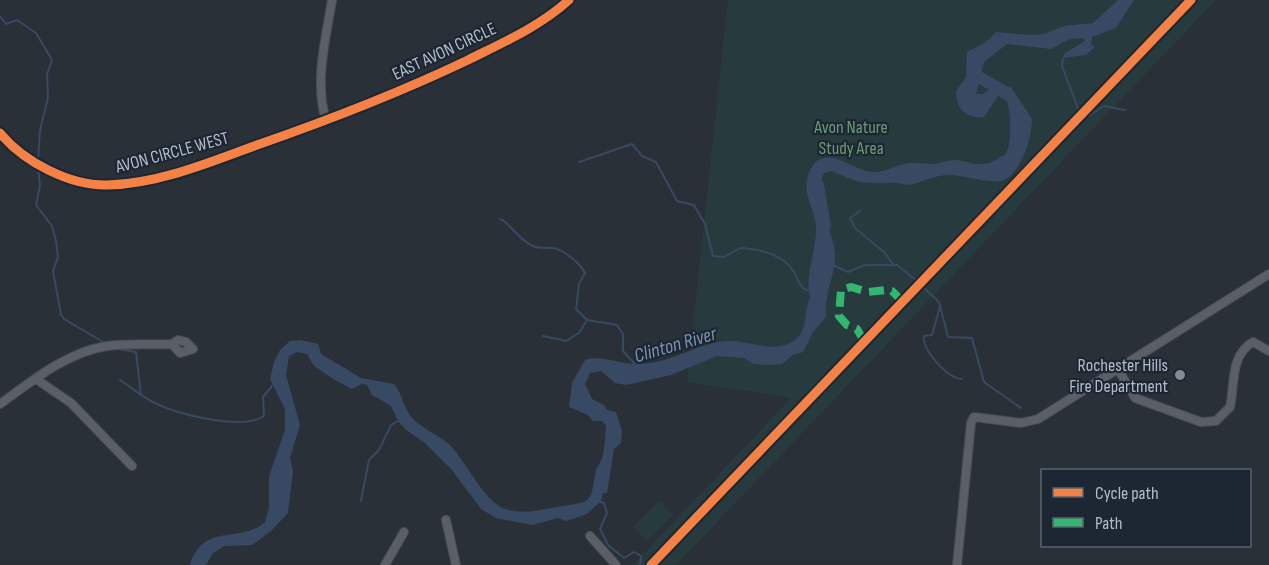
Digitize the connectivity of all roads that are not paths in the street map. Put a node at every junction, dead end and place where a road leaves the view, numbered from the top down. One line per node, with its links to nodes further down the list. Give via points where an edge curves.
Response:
1 (332, 0): 3 (street, via 322,74)
2 (569, 0): 3 (street, EAST AVON CIRCLE, via 544,21 500,44 432,77)
3 (326, 120): 4 (street, AVON CIRCLE WEST, via 184,169 108,185 73,180 53,171 24,155)
4 (0, 134)
5 (1269, 274): 8 (street)
6 (172, 344): 9 (street, via 92,349)
7 (1269, 351): 8 (street, via 1253,342 1245,347 1233,375 1230,406 1216,421 1201,422 1135,398)
8 (1118, 369): 18 (street, via 1029,422 974,417)
9 (36, 379): 10 (street); 11 (street, via 71,403)
10 (0, 404)
11 (132, 466)
12 (446, 520): 16 (street)
13 (404, 531): 15 (street)
14 (590, 536): 17 (street)
15 (385, 565)
16 (456, 565)
17 (616, 565)
18 (957, 565)

